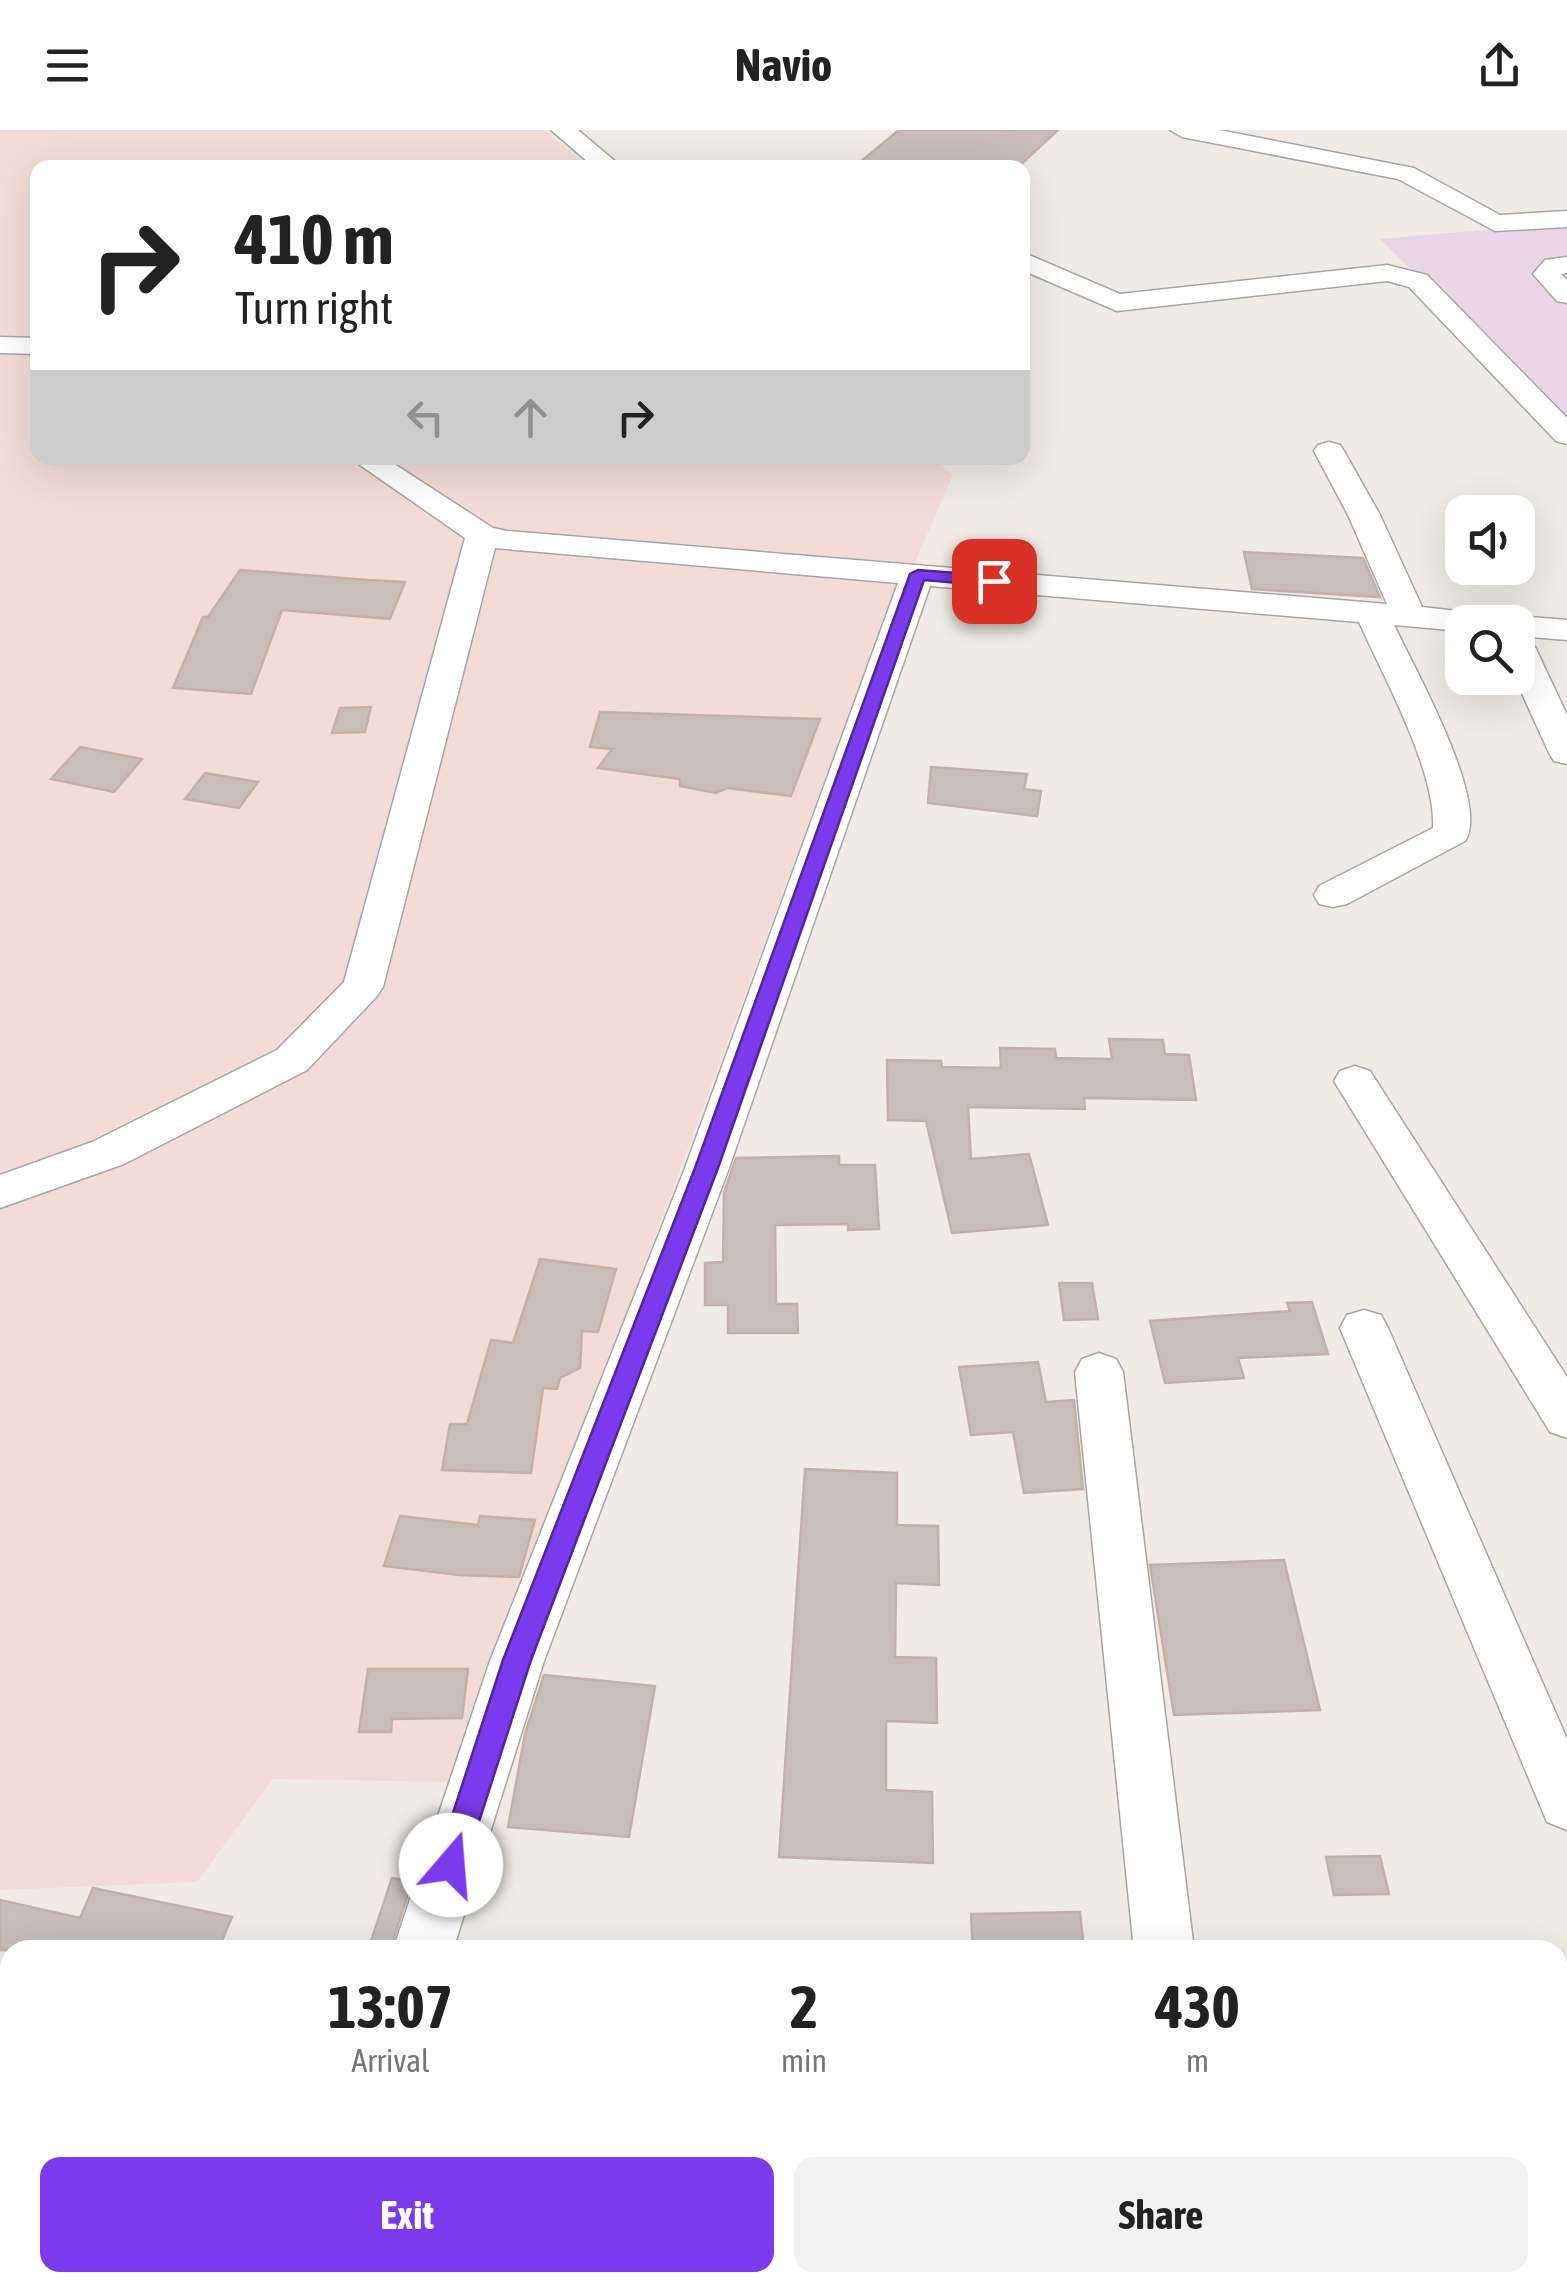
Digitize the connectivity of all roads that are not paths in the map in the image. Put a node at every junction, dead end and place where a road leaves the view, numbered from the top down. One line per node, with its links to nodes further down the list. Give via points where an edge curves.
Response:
1 (564, 130): 3 (street)
2 (1182, 130): 4 (street, via 1405,174 1495,223)
3 (601, 160)
4 (1567, 219)
5 (1030, 264): 10 (street, via 1117,302 1407,275)
6 (1567, 264): 7 (street, via 1546,274)
7 (1567, 295)
8 (0, 345): 9 (street)
9 (30, 346)
10 (1567, 435)
11 (1328, 452): 16 (street)
12 (376, 465): 13 (street)
13 (482, 535): 14 (street); 24 (street, via 363,986 292,1060 108,1152)
14 (918, 574): 15 (street); 29 (street, via 706,1168 517,1660)
15 (1372, 613): 16 (street); 22 (street, via 1456,821 1452,833)
16 (1409, 616): 17 (street)
17 (1445, 619)
18 (1535, 627): 19 (street)
19 (1567, 630)
20 (1535, 684): 21 (street)
21 (1567, 752)
22 (1334, 895)
23 (1355, 1081): 27 (street)
24 (0, 1192)
25 (1364, 1328): 28 (street)
26 (1099, 1372): 30 (street)
27 (1567, 1418)
28 (1567, 1804)
29 (426, 1940)
30 (1163, 1940)

